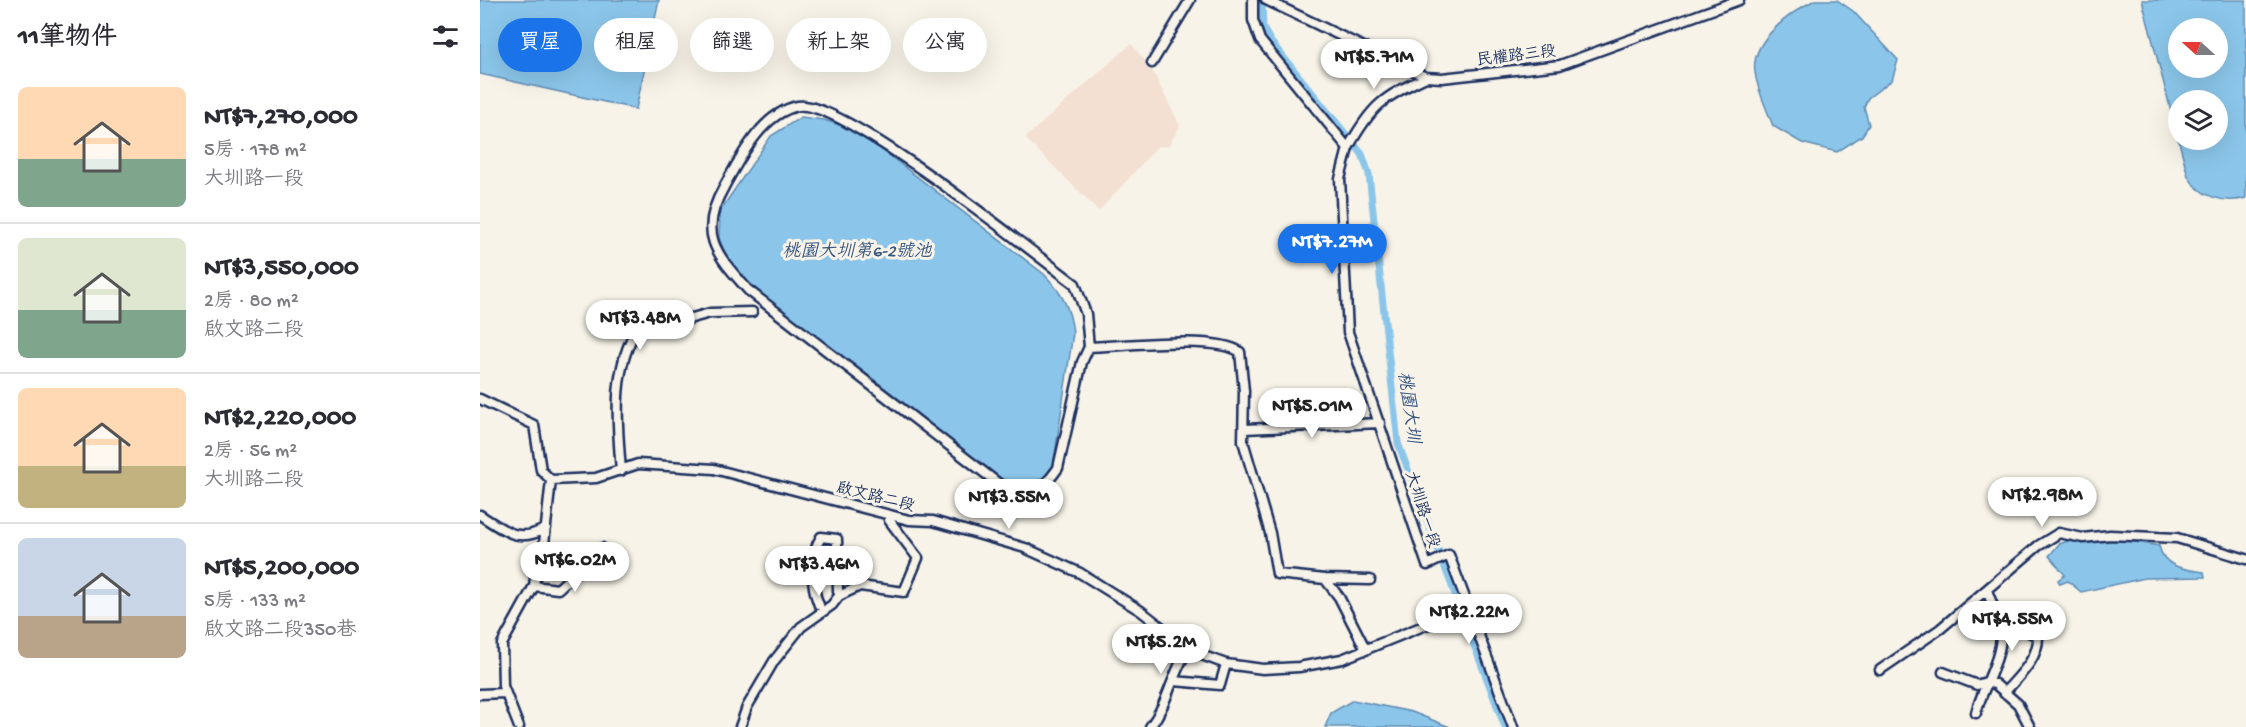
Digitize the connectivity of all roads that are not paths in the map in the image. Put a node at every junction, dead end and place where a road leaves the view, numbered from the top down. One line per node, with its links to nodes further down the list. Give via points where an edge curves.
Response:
1 (1190, 0): 5 (street)
2 (1252, 0): 7 (street, via 1260,40)
3 (1266, 0): 6 (street, 民權路三段)
4 (1740, 0): 6 (street, 民權路三段, via 1560,65)
5 (1152, 63)
6 (1426, 77): 7 (street, 大圳路一段, via 1387,96 1366,116)
7 (1351, 144): 11 (street, 大圳路一段, via 1340,179 1348,332)
8 (752, 312): 13 (street, via 710,313 639,325 625,354 617,399)
9 (1089, 347): 9 (street, via 1082,362 1058,468 1048,483 1023,497 999,484 748,290 719,258 708,228 715,202 746,149 776,114 800,105 830,113 895,153 1075,284 1086,314); 12 (street, via 1231,345 1240,352)
10 (480, 399): 14 (street, via 534,425 541,470)
11 (1380, 423): 12 (street); 42 (street, 大圳路一段, via 1427,565 1449,555)
12 (1244, 429): 20 (street, via 1243,441 1270,533 1277,574)
13 (621, 471): 14 (street, 啟文路二段, via 596,478); 16 (street, 啟文路二段, via 638,464 714,470)
14 (551, 480): 17 (street)
15 (480, 515): 17 (street, via 519,536 533,536)
16 (890, 515): 29 (street, 啟文路二段, via 933,521 1025,548 1080,573 1141,611); 40 (street, via 889,520 918,558 904,592 860,586 839,596 801,627 769,670)
17 (546, 528): 22 (street)
18 (602, 548): 22 (street, via 558,589)
19 (2246, 558): 23 (street, via 2176,538 2083,538 2059,533)
20 (1325, 579): 21 (street); 28 (street, via 1339,597)
21 (1370, 580)
22 (534, 586): 35 (street, via 504,636)
23 (1987, 590): 31 (street, via 1940,629); 34 (street, via 2001,629 1998,654)
24 (838, 591): 25 (street, via 837,539 821,537 813,554)
25 (819, 605)
26 (1443, 618): 28 (street, 啟文路二段)
27 (2031, 633): 36 (street, via 2038,636 2038,645 2028,665)
28 (1366, 650): 30 (street, 啟文路二段, via 1299,668)
29 (1192, 652): 30 (street, 啟文路二段); 33 (street, via 1185,654)
30 (1226, 664): 33 (street, via 1220,685)
31 (1880, 670)
32 (1943, 672): 34 (street, via 1977,685)
33 (1174, 681): 41 (street)
34 (1986, 682): 36 (street); 38 (street)
35 (504, 693): 37 (street); 39 (street)
36 (2004, 693): 43 (street, via 2018,704)
37 (480, 694)
38 (1976, 713)
39 (519, 727)
40 (740, 727)
41 (1150, 727)
42 (1513, 727)
43 (2030, 727)

